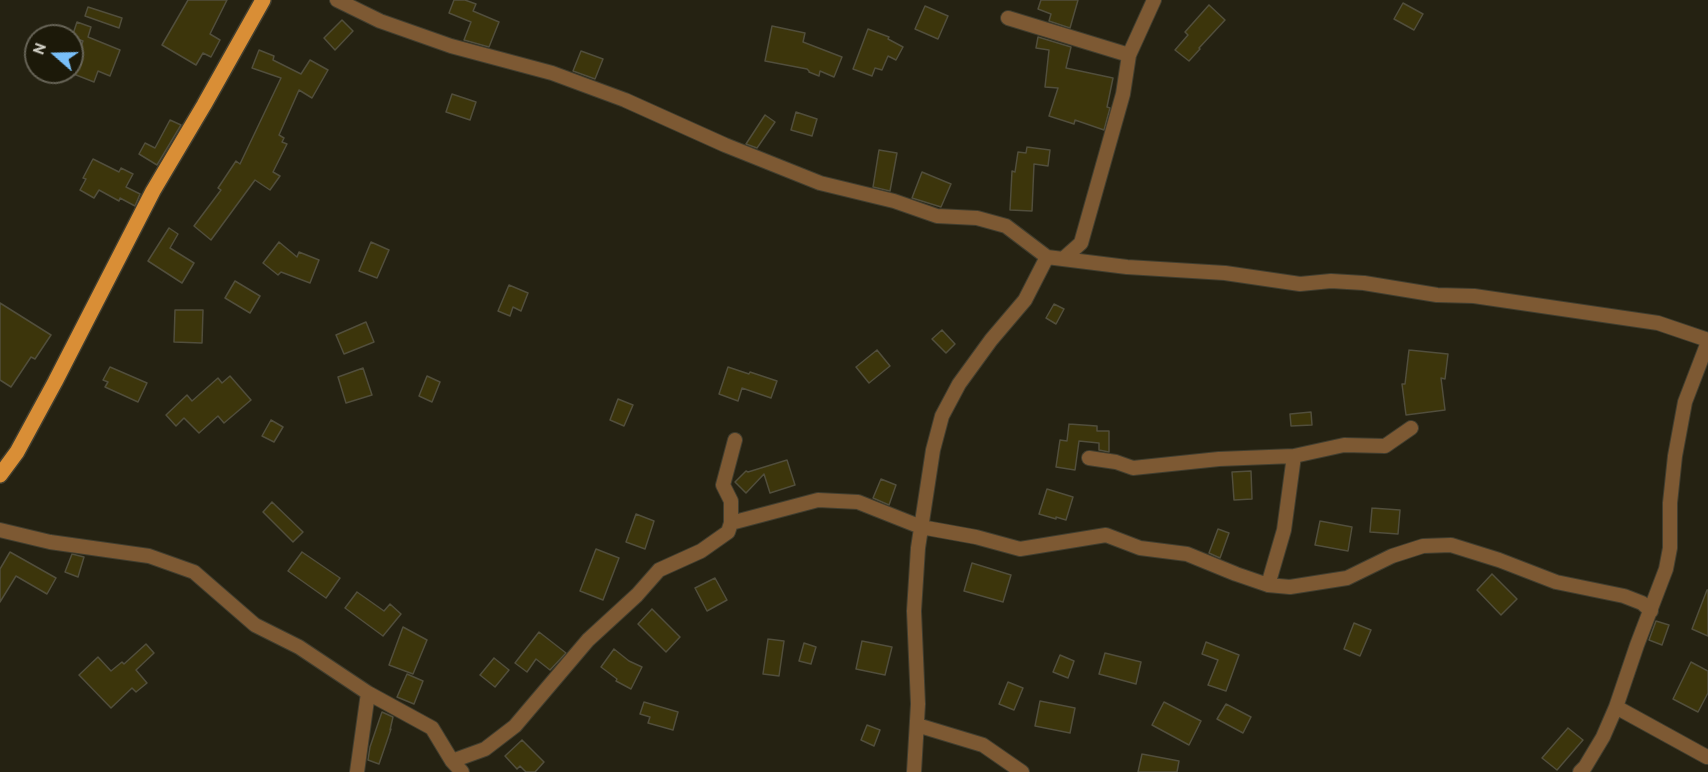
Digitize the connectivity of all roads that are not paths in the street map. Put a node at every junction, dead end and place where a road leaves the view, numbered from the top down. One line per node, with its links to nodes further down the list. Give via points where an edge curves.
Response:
1 (263, 0): 15 (main road, via 153,190 17,453)
2 (337, 0): 7 (street, via 380,21 451,46 552,73 625,100 725,146 820,183 937,216 977,218 1006,226)
3 (1154, 0): 5 (street)
4 (1008, 18): 5 (street)
5 (1129, 55): 6 (street, via 1123,94)
6 (1081, 243): 8 (street); 9 (street)
7 (1047, 257): 8 (street); 17 (street, via 1024,300 959,384 942,416)
8 (1064, 259): 9 (street)
9 (1093, 264): 10 (street, via 1225,273 1300,284 1331,280 1437,295 1474,296 1658,323)
10 (1708, 341): 20 (street, via 1685,402 1671,491 1670,548)
11 (1411, 428): 13 (street, via 1385,446 1344,445)
12 (735, 440): 16 (street, via 723,485 732,501)
13 (1294, 456): 14 (street, via 1133,468); 19 (street, via 1284,530)
14 (1089, 458)
15 (0, 475)
16 (731, 523): 17 (street, via 818,500 858,502); 25 (street, via 728,532 700,551 659,570 588,640 515,726 485,748)
17 (921, 527): 19 (street, via 1020,549 1106,535 1140,548 1187,554); 23 (street, via 914,611)
18 (0, 531): 21 (street, via 149,556 194,572 255,625 299,647)
19 (1268, 585): 20 (street, via 1290,587 1347,578 1413,549 1451,545 1556,582 1624,596)
20 (1651, 611): 22 (street)
21 (368, 693): 25 (street, via 432,728); 26 (street)
22 (1616, 707): 24 (street); 30 (street, via 1603,737)
23 (917, 725): 28 (street); 29 (street, via 983,745)
24 (1707, 757)
25 (452, 761): 27 (street)
26 (357, 772)
27 (462, 772)
28 (914, 772)
29 (1022, 772)
30 (1580, 772)

